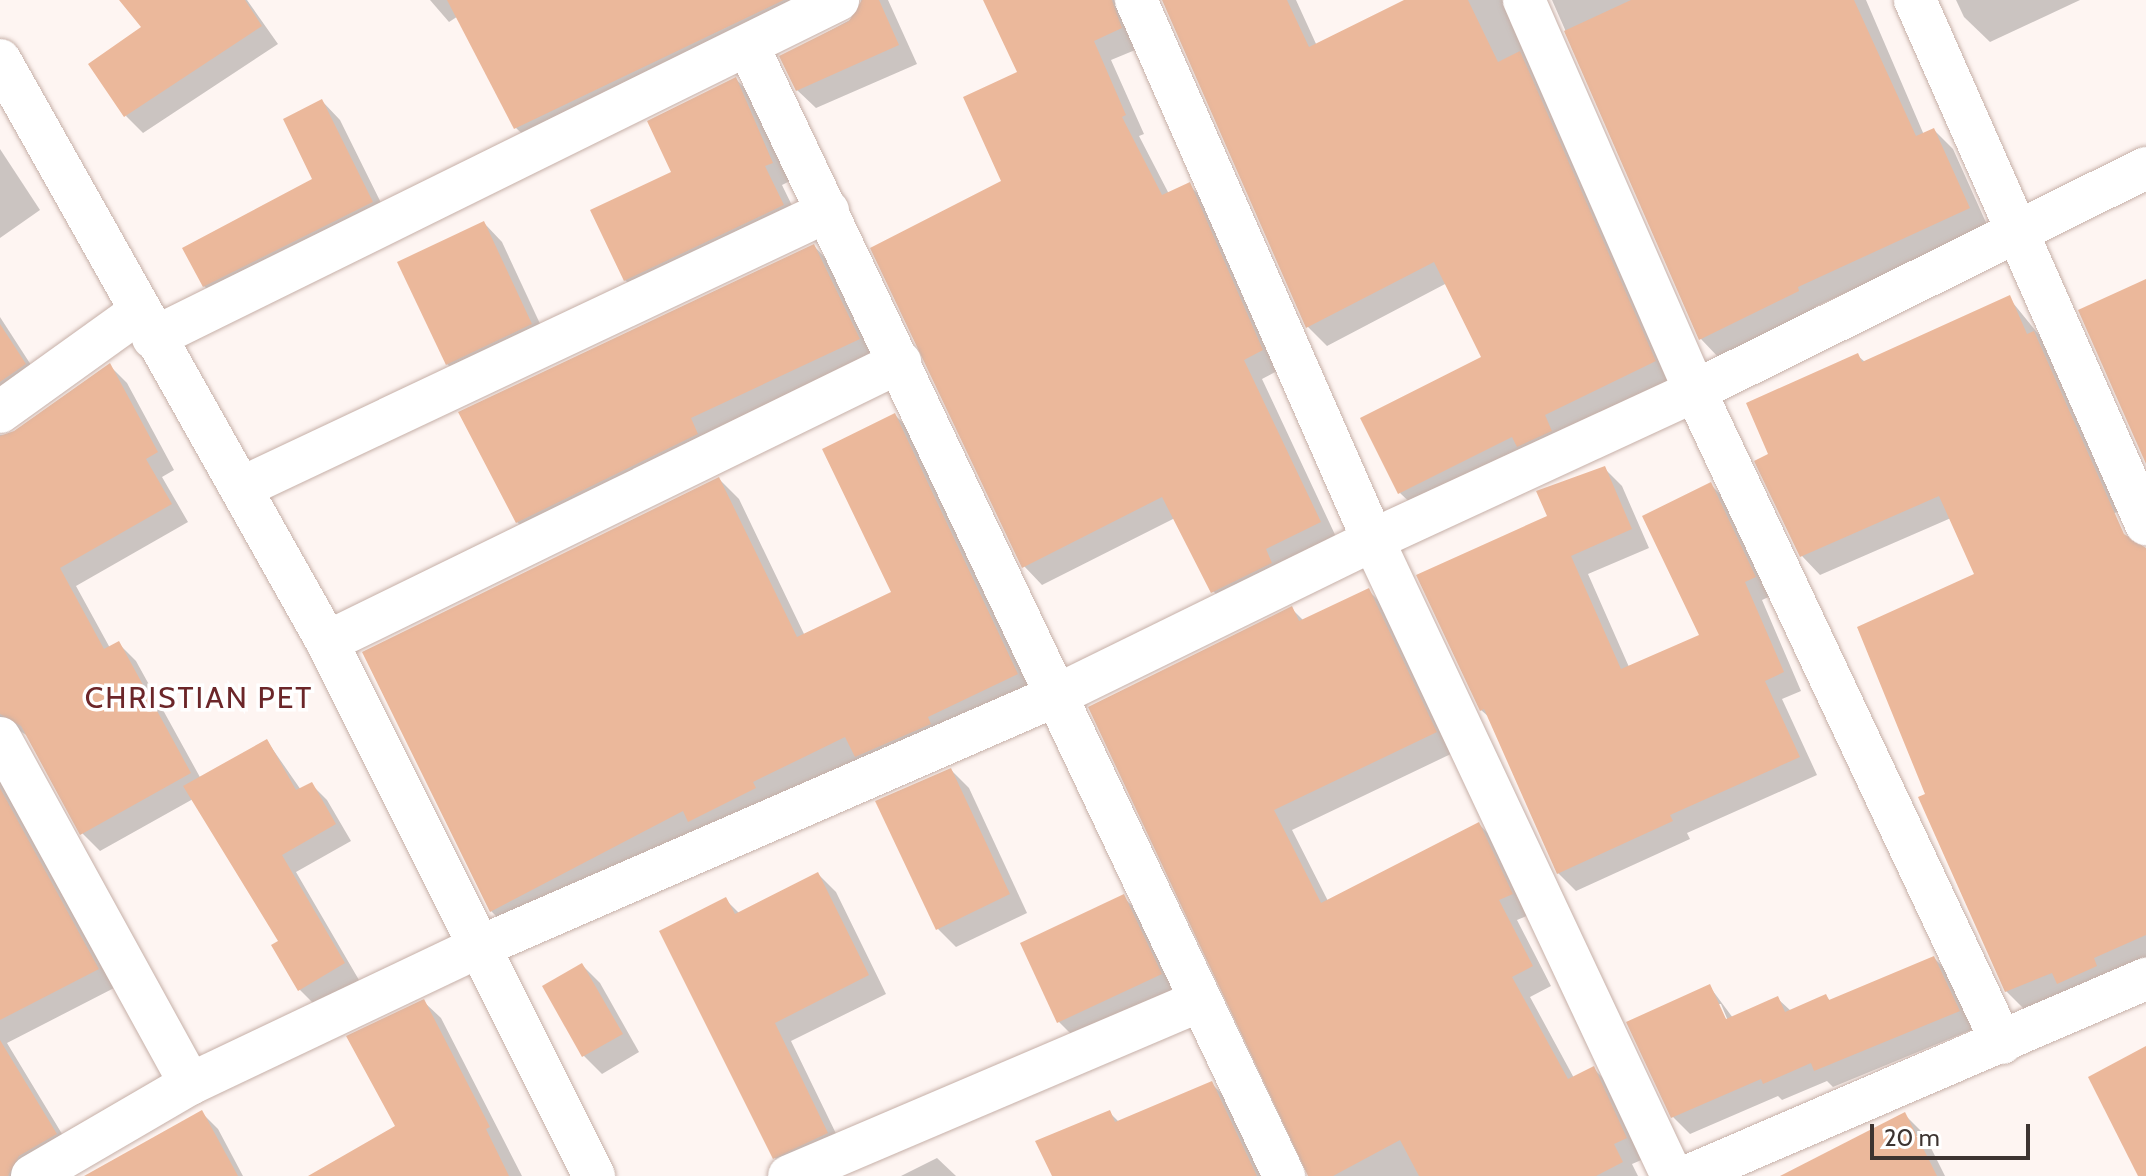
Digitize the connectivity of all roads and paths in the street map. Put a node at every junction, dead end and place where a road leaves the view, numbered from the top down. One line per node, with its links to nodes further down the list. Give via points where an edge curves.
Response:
1 (838, 0): 5 (street)
2 (1136, 0): 16 (street)
3 (1524, 0): 12 (street)
4 (1915, 0): 9 (street)
5 (748, 46): 8 (street); 10 (street)
6 (0, 60): 10 (street)
7 (2146, 168): 9 (street)
8 (828, 211): 11 (street); 14 (street)
9 (2016, 228): 12 (street); 15 (street)
10 (146, 325): 13 (street); 14 (street)
11 (900, 362): 17 (street); 18 (street)
12 (1695, 391): 16 (street); 23 (street)
13 (0, 412)
14 (243, 487): 17 (street)
15 (2146, 524)
16 (1373, 540): 18 (street); 29 (street)
17 (327, 642): 20 (street)
18 (1053, 697): 20 (street); 22 (street)
19 (0, 738): 24 (street)
20 (477, 948): 24 (street); 26 (street)
21 (2146, 979): 23 (street)
22 (1197, 1002): 27 (street); 28 (street)
23 (2002, 1043): 30 (street)
24 (190, 1084): 25 (street)
25 (32, 1176)
26 (594, 1176)
27 (789, 1176)
28 (1284, 1176)
29 (1672, 1176)
30 (1688, 1176)

